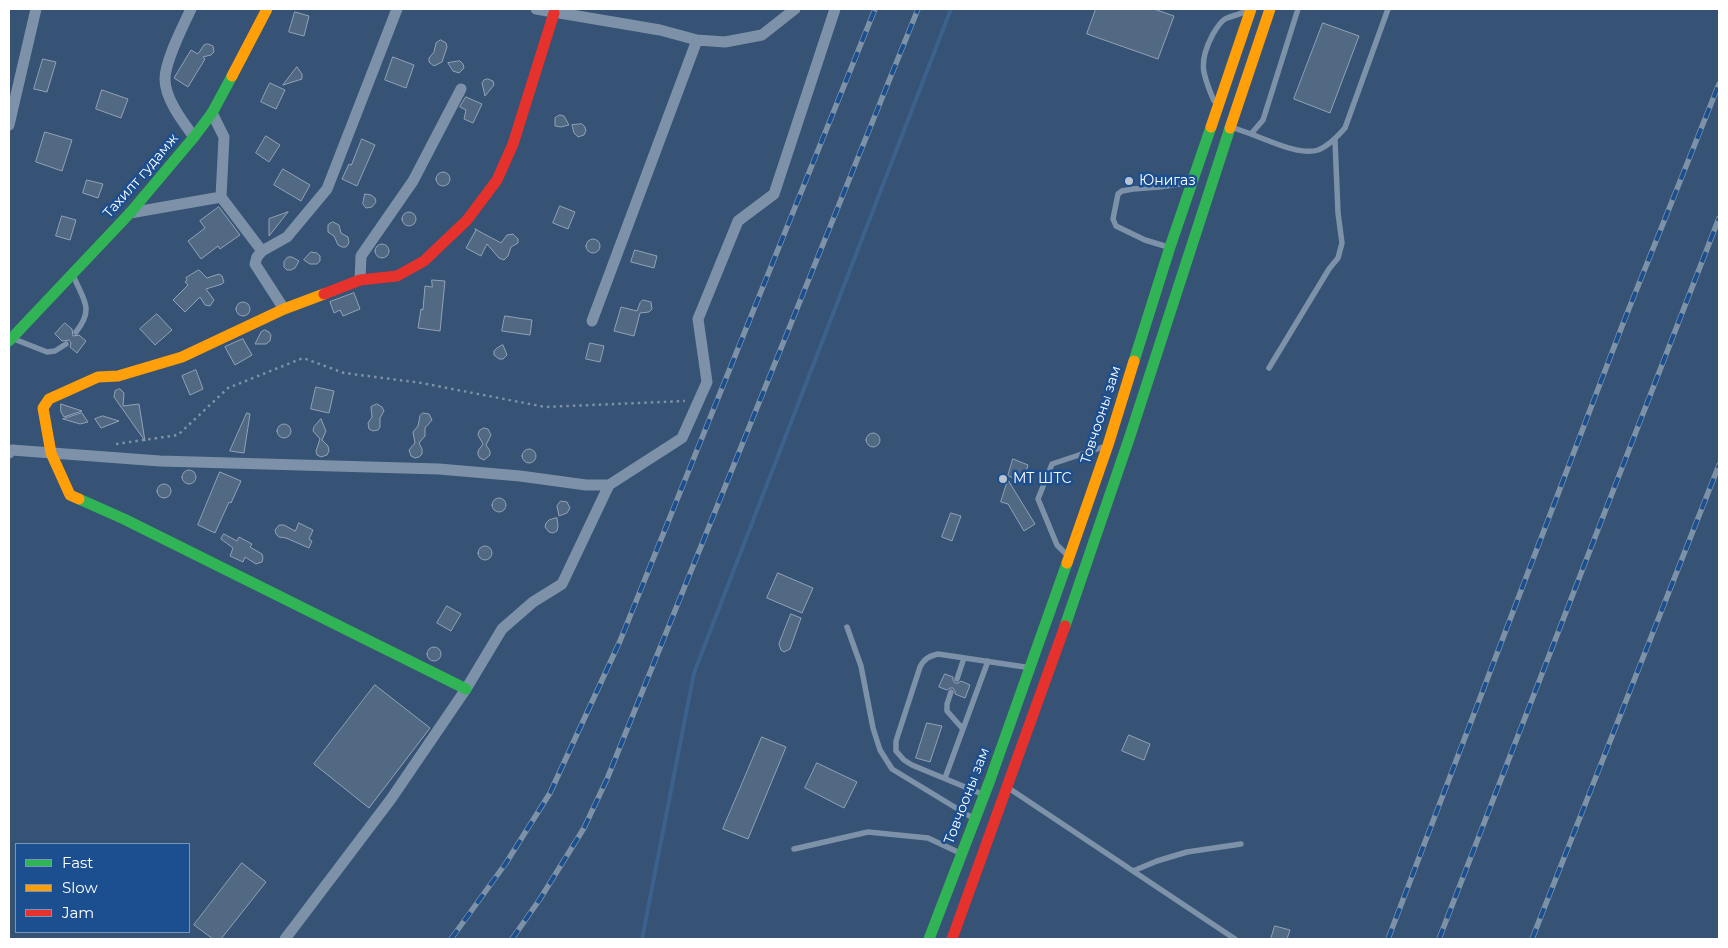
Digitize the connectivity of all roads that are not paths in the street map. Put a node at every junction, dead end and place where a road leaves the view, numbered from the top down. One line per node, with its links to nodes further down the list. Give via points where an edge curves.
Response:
1 (36, 9): 17 (street)
2 (191, 9): 20 (street, via 171,54 165,79 171,104)
3 (267, 9): 16 (main road, Тахилт гудамж)
4 (397, 9): 26 (street, via 327,189 287,236)
5 (536, 9): 12 (street)
6 (794, 9): 13 (street, via 762,35 725,42)
7 (835, 9): 38 (street, via 774,194 738,221 698,320 707,382 682,438)
8 (1251, 9): 15 (main road, Товчооны зам); 15 (lane, via 1224,20 1206,46 1204,76)
9 (1270, 9): 18 (main road)
10 (1298, 9): 19 (lane, via 1263,120)
11 (1388, 9): 21 (lane, via 1345,128)
12 (554, 13): 13 (street, via 660,30); 28 (main road, via 513,144 497,180 467,220 424,261 397,276)
13 (697, 40): 30 (street)
14 (461, 89): 28 (street, via 413,181 361,256)
15 (1217, 108): 22 (main road, Товчооны зам)
16 (212, 113): 20 (main road, Тахилт гудамж); 23 (street, via 224,137)
17 (9, 125)
18 (1230, 127): 19 (lane); 49 (main road, via 1130,436)
19 (1251, 134): 21 (lane, via 1294,150 1318,150)
20 (194, 137): 24 (main road, Тахилт гудамж)
21 (1335, 140): 34 (lane, via 1342,243 1338,258)
22 (1192, 182): 25 (main road, Товчооны зам); 25 (lane, via 1133,189 1118,194 1113,219 1116,226 1145,240)
23 (221, 197): 24 (street); 26 (street)
24 (130, 213): 27 (main road, Тахилт гудамж)
25 (1170, 247): 35 (main road, Товчооны зам)
26 (262, 251): 29 (street, via 255,264)
27 (72, 273): 31 (lane, via 86,309 85,321); 32 (main road, Тахилт гудамж)
28 (360, 280): 29 (main road)
29 (284, 309): 37 (main road, via 182,357 118,376 98,378 49,398 44,408)
30 (592, 321)
31 (76, 332)
32 (10, 339): 33 (lane, via 47,352)
33 (66, 344)
34 (1269, 368)
35 (1108, 445): 39 (main road, Товчооны зам); 39 (lane, via 1052,464 1038,499 1057,545)
36 (9, 453): 37 (street, via 12,450)
37 (51, 453): 38 (street, via 160,460 439,469); 45 (main road, via 70,495)
38 (609, 485): 45 (street, via 562,584 533,602 502,629)
39 (1069, 557): 43 (main road, Товчооны зам)
40 (847, 628): 51 (lane, via 861,666 880,750 892,769)
41 (964, 658): 42 (lane); 44 (lane); 48 (lane, via 938,654 923,662 896,741 896,751 904,760)
42 (988, 661): 43 (lane); 47 (lane)
43 (1030, 668): 50 (main road, Товчооны зам)
44 (957, 679)
45 (466, 689): 56 (street, via 392,799)
46 (951, 692): 47 (lane, via 947,710)
47 (962, 728): 48 (lane)
48 (945, 778): 50 (lane)
49 (1007, 786): 55 (lane); 58 (main road)
50 (984, 795): 51 (main road, Товчооны зам)
51 (975, 819): 54 (main road, Товчооны зам)
52 (1241, 844): 55 (lane, via 1186,852)
53 (794, 849): 54 (lane, via 868,832 928,838)
54 (962, 854): 57 (main road, Товчооны зам)
55 (1134, 872): 59 (lane)
56 (285, 939)
57 (929, 939)
58 (952, 939)
59 (1234, 939)

